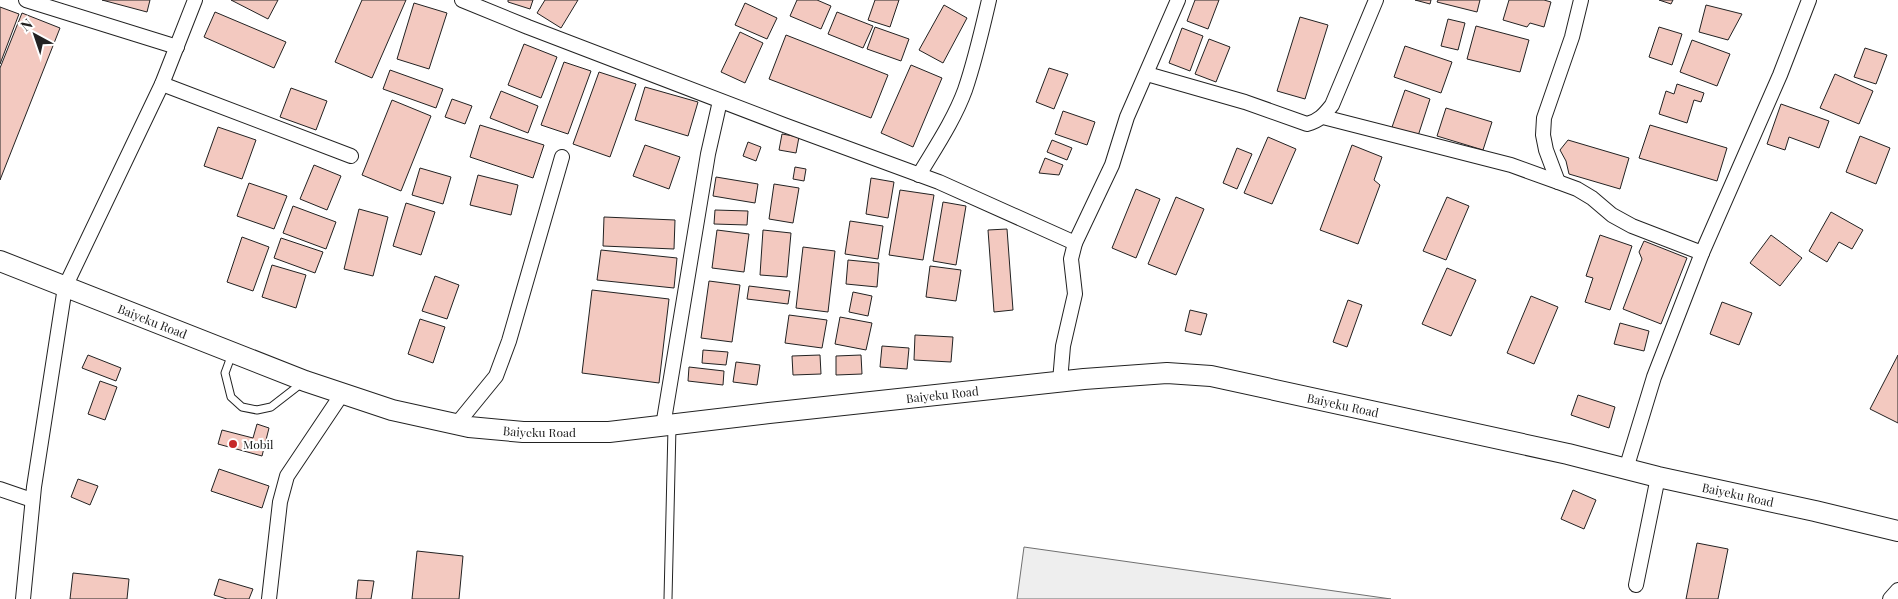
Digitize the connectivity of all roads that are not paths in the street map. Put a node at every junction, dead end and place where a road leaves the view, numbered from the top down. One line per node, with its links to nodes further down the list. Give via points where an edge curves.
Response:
1 (26, 0): 9 (street)
2 (195, 0): 9 (street)
3 (462, 0): 12 (street)
4 (989, 0): 16 (street, via 965,90)
5 (1178, 0): 10 (street)
6 (1376, 0): 13 (street, via 1332,105)
7 (1581, 0): 17 (street, via 1544,118 1546,150)
8 (1806, 2): 19 (street, via 1780,75)
9 (177, 47): 11 (street)
10 (1147, 74): 13 (street, via 1246,102 1306,124); 18 (street, via 1127,117 1112,165)
11 (162, 84): 14 (street); 21 (street)
12 (720, 101): 16 (street); 27 (street, via 705,174)
13 (1323, 117): 17 (street, via 1511,165)
14 (351, 156)
15 (562, 157): 26 (street, via 496,376)
16 (919, 175): 18 (street)
17 (1558, 182): 19 (street, via 1577,189 1632,226)
18 (1075, 243): 24 (street, via 1071,259 1075,294 1063,346)
19 (1702, 253): 28 (street, via 1654,377)
20 (0, 262): 21 (main road, Baiyeku Road)
21 (65, 287): 22 (main road, Baiyeku Road); 31 (street)
22 (233, 353): 23 (main road, Baiyeku Road); 23 (lane, via 225,373 231,397 242,407 257,410 271,407)
23 (304, 381): 25 (main road, Baiyeku Road)
24 (1060, 381): 27 (main road, Baiyeku Road); 28 (main road, Baiyeku Road, via 1167,373 1211,376)
25 (342, 394): 26 (main road, Baiyeku Road, via 392,410); 36 (street, via 287,476 280,502)
26 (456, 424): 27 (main road, Baiyeku Road, via 533,432 609,432)
27 (668, 425): 37 (lane)
28 (1626, 469): 29 (main road, Baiyeku Road)
29 (1658, 477): 32 (main road, Baiyeku Road); 33 (street)
30 (0, 489): 31 (street)
31 (32, 500): 35 (street)
32 (1898, 531)
33 (1636, 585)
34 (1898, 590): 38 (street)
35 (23, 599)
36 (269, 599)
37 (668, 599)
38 (1890, 599)

